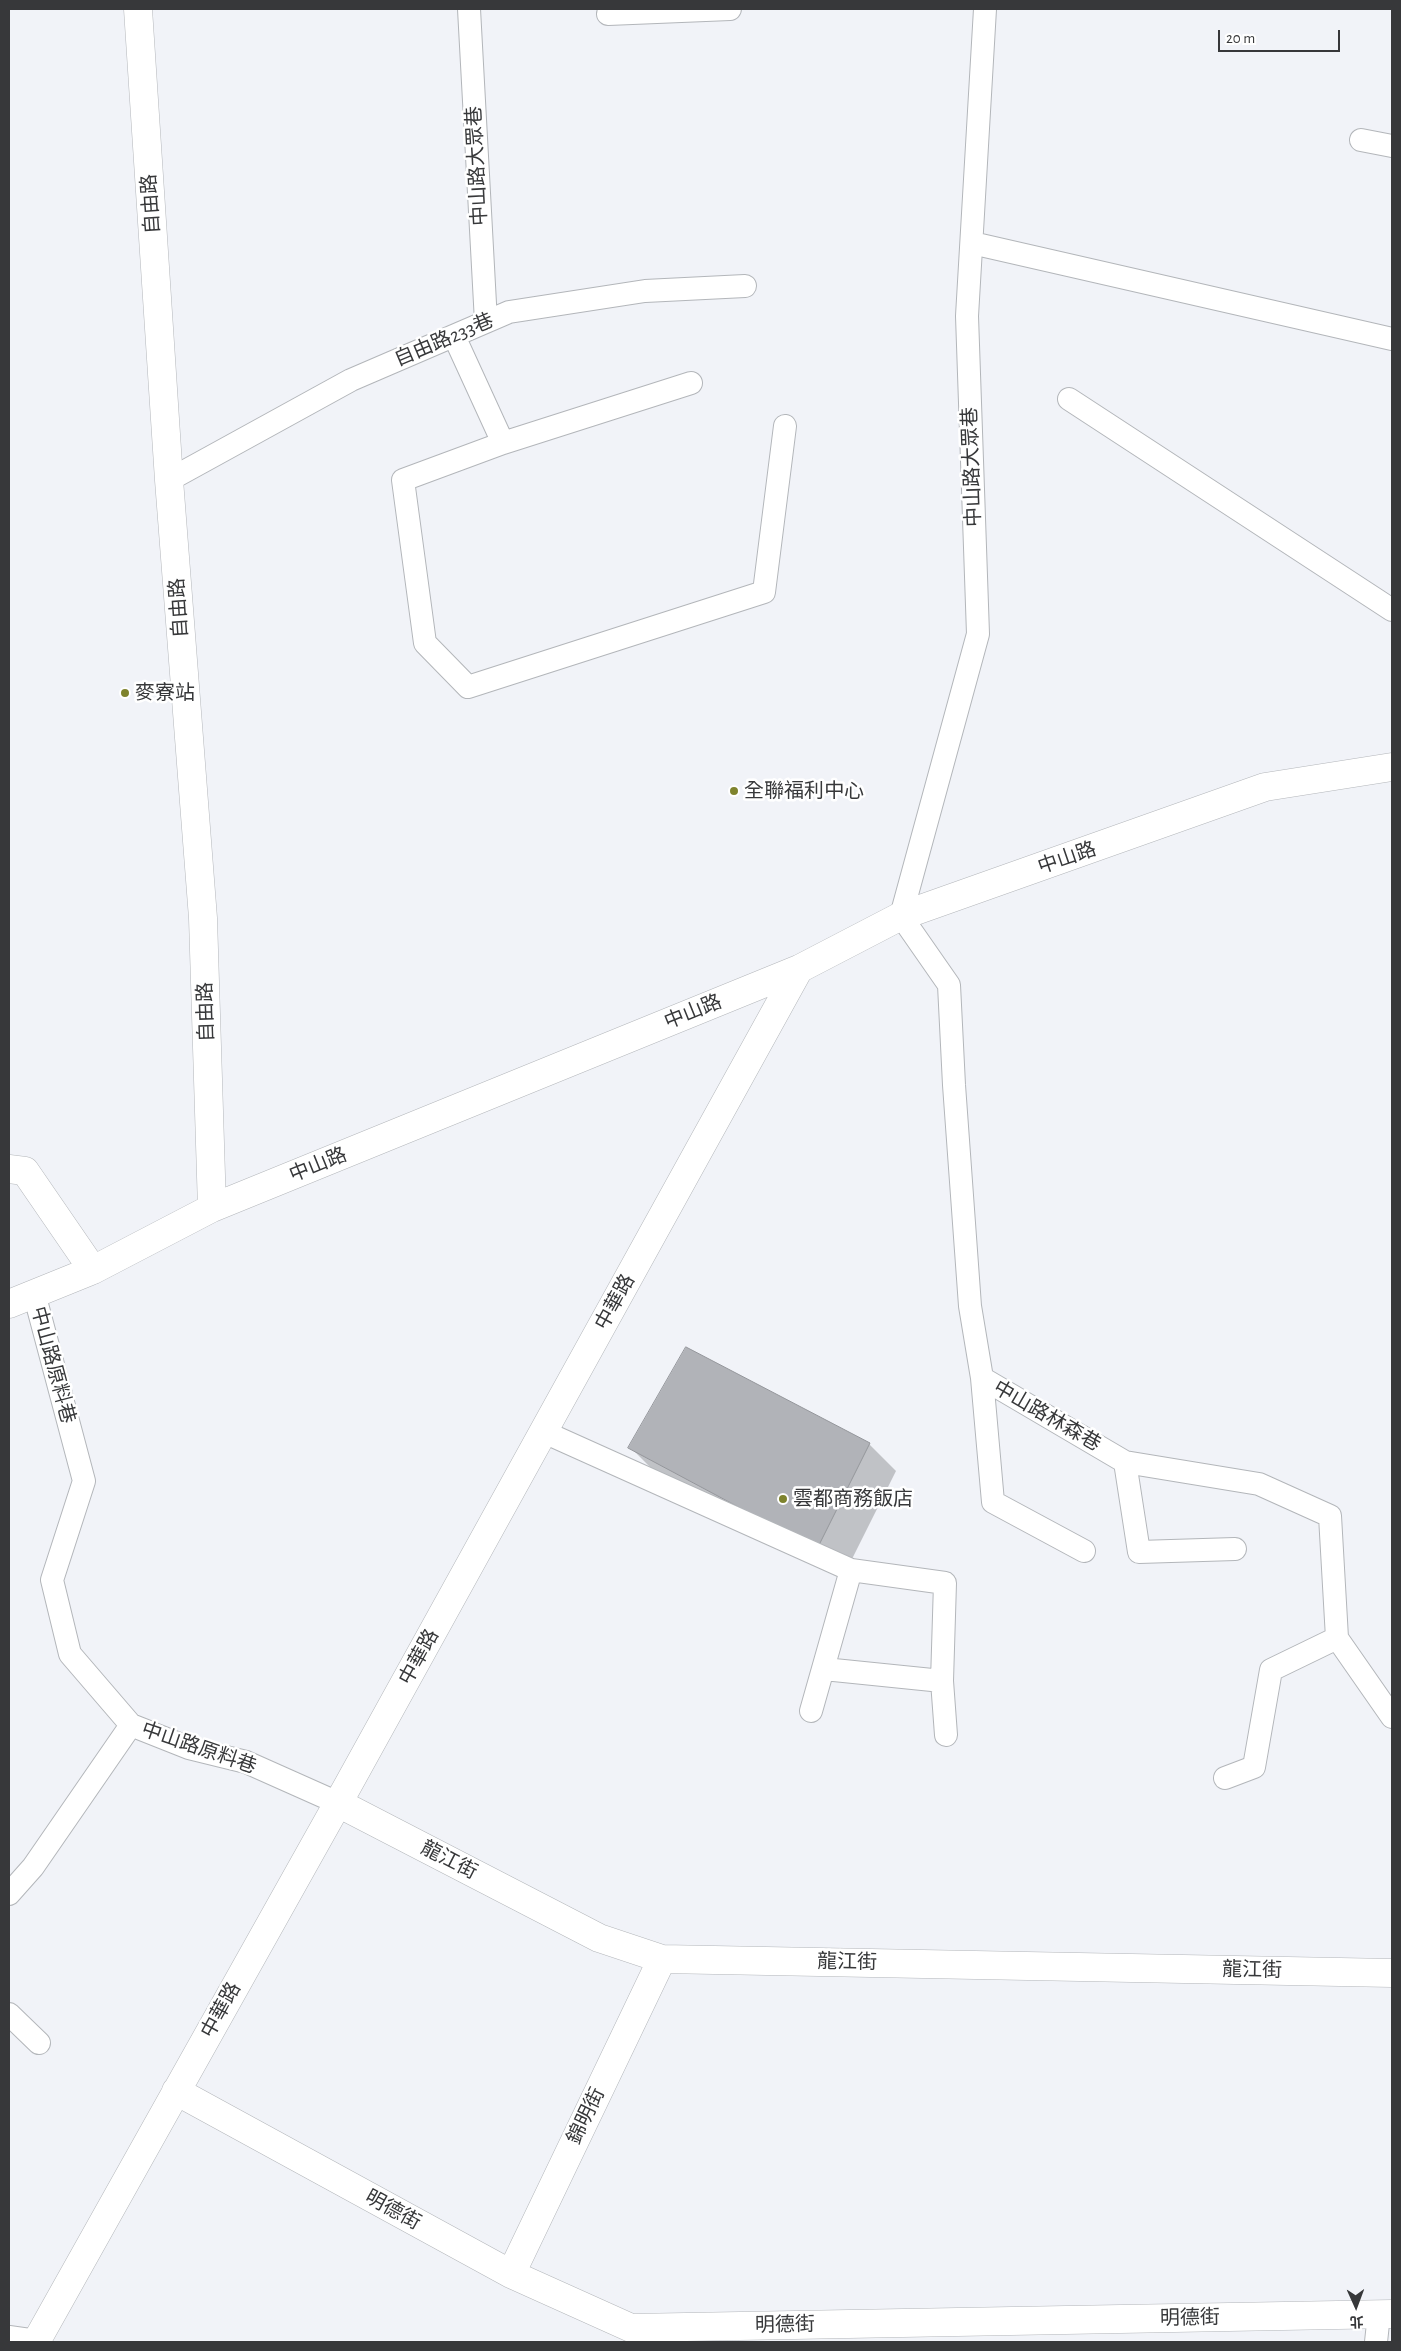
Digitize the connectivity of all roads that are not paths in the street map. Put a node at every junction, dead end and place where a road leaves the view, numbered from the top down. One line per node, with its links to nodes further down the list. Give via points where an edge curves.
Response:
1 (138, 9): 17 (street, 自由路)
2 (469, 9): 10 (lane, 中山路大眾巷)
3 (730, 9): 5 (lane)
4 (985, 9): 8 (lane, 中山路大眾巷)
5 (608, 14)
6 (1361, 140): 7 (lane)
7 (1392, 146)
8 (972, 243): 12 (lane); 20 (lane, 中山路大眾巷, via 967,316 978,634)
9 (745, 286): 10 (lane, 自由路233巷, via 645,291 510,312)
10 (486, 322): 11 (lane, 自由路233巷)
11 (454, 336): 16 (lane); 17 (lane, 自由路233巷, via 351,380)
12 (1392, 338)
13 (691, 383): 16 (lane)
14 (1069, 399): 18 (lane)
15 (785, 426): 16 (lane, via 764,592 468,687 425,643 403,480)
16 (503, 443)
17 (169, 480): 23 (street, 自由路, via 203,918)
18 (1392, 610)
19 (1392, 767): 20 (street, 中山路, via 1266,787)
20 (902, 916): 21 (street, 中山路); 27 (lane, 中山路林森巷, via 949,985 970,1306)
21 (799, 969): 23 (street, 中山路); 28 (street, 中華路)
22 (9, 1169): 24 (street, via 25,1171)
23 (212, 1208): 24 (street, 中山路)
24 (93, 1270): 25 (street, 中山路)
25 (34, 1293): 26 (street, 中山路); 38 (lane, 中山路原料巷, via 84,1481 52,1580 70,1654)
26 (9, 1304)
27 (982, 1378): 29 (lane, 中山路林森巷); 31 (lane, via 993,1502)
28 (544, 1432): 32 (lane); 41 (street, 中華路)
29 (1125, 1462): 30 (lane, via 1139,1552); 33 (lane, 中山路林森巷, via 1259,1484 1330,1516)
30 (1235, 1549)
31 (1084, 1551)
32 (851, 1570): 34 (lane); 35 (lane, via 945,1583)
33 (1337, 1638): 37 (lane); 40 (lane, via 1271,1670 1254,1766)
34 (824, 1669): 35 (lane); 36 (lane)
35 (942, 1681): 39 (lane)
36 (811, 1711)
37 (1392, 1717)
38 (131, 1725): 41 (lane, 中山路原料巷, via 189,1748 246,1762); 42 (lane, via 33,1867)
39 (946, 1735)
40 (1225, 1778)
41 (338, 1802): 43 (street, 龍江街, via 599,1938); 47 (street, 中華路)
42 (9, 1894)
43 (662, 1958): 44 (street, 龍江街); 48 (street, 錦明街)
44 (1392, 1973)
45 (9, 2014): 46 (lane)
46 (39, 2043)
47 (176, 2091): 48 (street, 明德街); 51 (street, 中華路)
48 (511, 2274): 49 (street, 明德街, via 631,2328)
49 (1385, 2314): 52 (lane)
50 (9, 2336): 51 (lane)
51 (36, 2342)
52 (1376, 2342)

